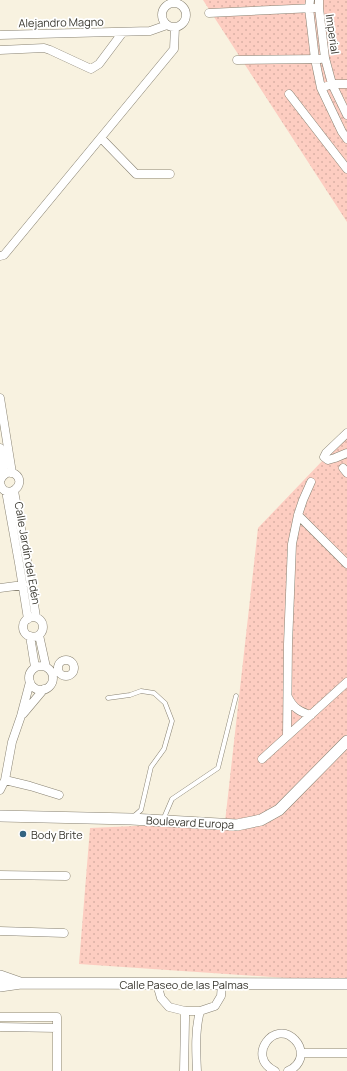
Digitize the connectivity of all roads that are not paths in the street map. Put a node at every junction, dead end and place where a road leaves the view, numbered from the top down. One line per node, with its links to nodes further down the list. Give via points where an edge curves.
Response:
1 (173, 1): 5 (street, via 165,6 162,18); 5 (street, via 183,7 186,14 182,24)
2 (310, 4): 3 (street); 4 (street); 10 (street)
3 (319, 4): 9 (street, Imperial)
4 (209, 13)
5 (171, 26): 6 (street, Alejandro Magno, via 150,31); 17 (street, via 174,50)
6 (123, 32): 7 (street, Alejandro Magno); 8 (street, via 99,64 91,69 44,48)
7 (0, 34)
8 (0, 50)
9 (325, 58): 10 (street); 12 (street, Imperial)
10 (315, 59): 11 (street); 14 (street)
11 (237, 60)
12 (332, 84): 13 (street); 14 (street); 16 (street, Imperial)
13 (347, 84)
14 (321, 88): 18 (street)
15 (289, 94): 19 (street)
16 (347, 115)
17 (101, 138): 20 (street, via 136,174); 21 (street)
18 (347, 139)
19 (347, 169)
20 (170, 174)
21 (2, 255)
22 (0, 398): 23 (street)
23 (0, 402): 27 (street)
24 (347, 433): 26 (street, via 324,457 328,460)
25 (0, 448): 27 (street)
26 (347, 453)
27 (4, 478): 29 (street, via 1,487); 29 (street, via 15,474 19,480 18,486)
28 (311, 482): 30 (street)
29 (10, 491): 31 (street, Calle Jardín del Edén)
30 (298, 515): 32 (street); 44 (street, via 292,544)
31 (23, 562): 33 (street, Calle Jardín del Edén); 35 (street, Calle Jardín del Edén)
32 (347, 564)
33 (23, 585): 34 (street); 35 (street, Calle Jardín del Edén)
34 (0, 588)
35 (32, 618): 36 (street, via 41,621 43,630); 37 (street, via 24,624 25,633)
36 (39, 635): 37 (street); 39 (street)
37 (30, 636): 38 (street)
38 (35, 667): 39 (street); 40 (street, via 31,671)
39 (52, 669): 42 (street, via 52,682)
40 (30, 682): 42 (street, via 37,689); 47 (street)
41 (347, 682): 46 (street)
42 (44, 689): 47 (street)
43 (236, 696): 56 (lane, via 218,768 172,799)
44 (288, 696): 46 (street, via 296,709); 48 (street)
45 (108, 698): 55 (lane, via 141,691 154,693 166,703 172,721 164,749 151,767 141,810)
46 (311, 715): 48 (street)
47 (21, 716): 51 (street, via 12,742)
48 (287, 736): 50 (street)
49 (347, 741): 56 (main road, Boulevard Europa, via 279,810 261,820 237,825)
50 (262, 759)
51 (5, 780): 52 (street); 53 (street)
52 (0, 790)
53 (59, 795)
54 (0, 816): 55 (main road, Boulevard Europa)
55 (131, 819): 56 (main road, Boulevard Europa)
56 (163, 820)
57 (0, 875): 58 (street)
58 (66, 876)
59 (1, 928): 60 (street)
60 (64, 933)
61 (0, 976): 62 (main road, Calle Paseo de las Palmas)
62 (21, 983): 63 (main road, Calle Paseo de las Palmas); 66 (main road, Calle Paseo de las Palmas)
63 (158, 984): 64 (main road, Calle Paseo de las Palmas); 67 (street, via 161,998 169,1007)
64 (222, 984): 65 (main road, Calle Paseo de las Palmas); 68 (street, via 221,996 215,1006)
65 (347, 984)
66 (0, 986)
67 (185, 1011): 68 (street); 72 (street)
68 (200, 1011): 73 (street)
69 (4, 1017): 70 (street); 71 (street, via 55,1017)
70 (4, 1027): 71 (street)
71 (55, 1028): 76 (street); 77 (street)
72 (184, 1050): 73 (street); 78 (street)
73 (196, 1050): 79 (street)
74 (301, 1053): 75 (street); 80 (street, via 297,1042 286,1034 274,1035 268,1039 264,1044 262,1056 268,1067); 81 (street, via 300,1060)
75 (347, 1053)
76 (51, 1071)
77 (57, 1071)
78 (184, 1071)
79 (197, 1071)
80 (275, 1071)
81 (288, 1071)

